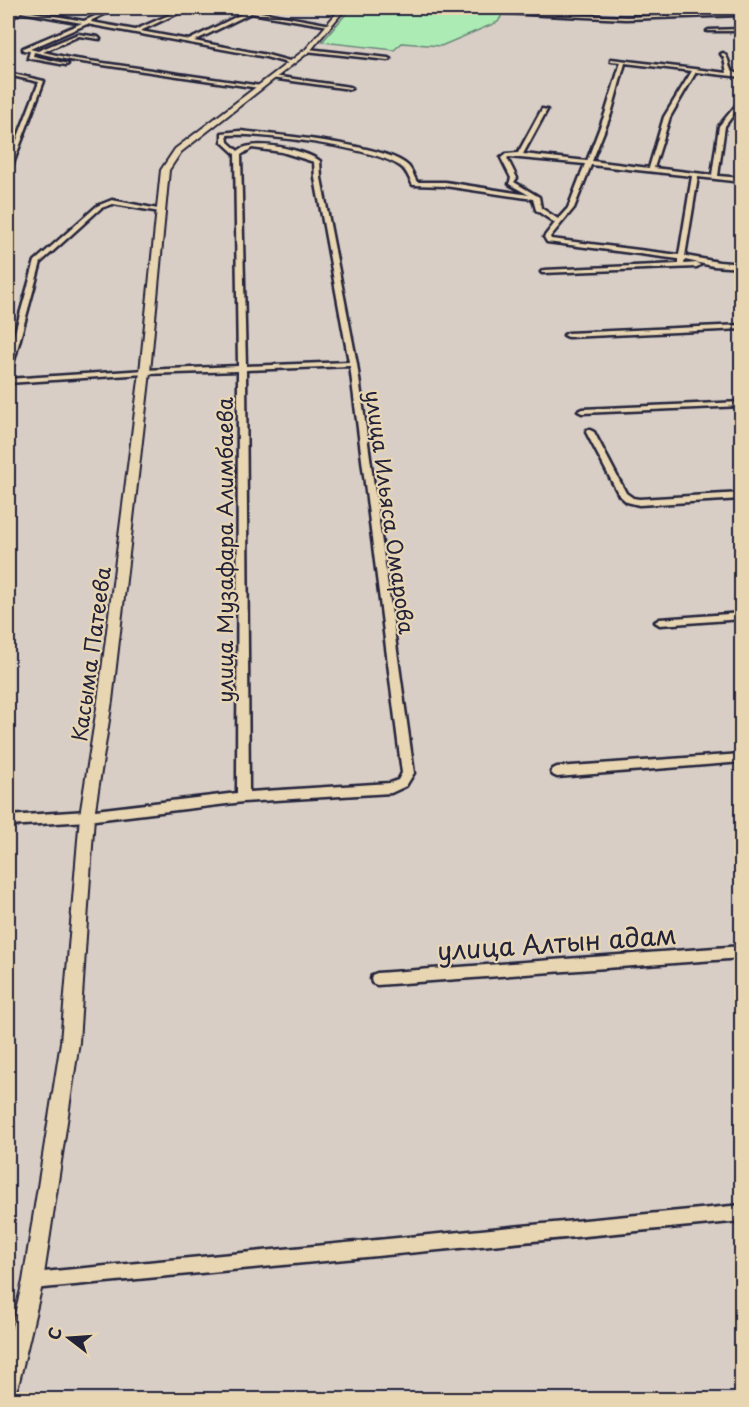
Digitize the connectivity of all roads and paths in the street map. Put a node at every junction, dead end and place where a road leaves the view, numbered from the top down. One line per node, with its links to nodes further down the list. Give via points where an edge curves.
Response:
1 (8, 8): 7 (street)
2 (115, 8): 12 (street)
3 (187, 8): 15 (street)
4 (232, 8): 8 (street)
5 (258, 8): 8 (street)
6 (344, 8): 13 (main road, Касыма Патеева)
7 (20, 10): 11 (street); 12 (street)
8 (251, 11): 13 (street); 18 (street)
9 (506, 12): 10 (street, via 626,18)
10 (741, 14)
11 (8, 20)
12 (88, 21): 15 (street); 20 (street, via 24,47)
13 (329, 26): 19 (main road, Касыма Патеева)
14 (741, 30): 16 (street)
15 (137, 31): 18 (street)
16 (709, 32)
17 (98, 38): 20 (street, via 78,35)
18 (191, 41): 26 (street)
19 (308, 50): 22 (street); 26 (main road, Касыма Патеева)
20 (36, 51): 24 (street); 24 (street, via 30,57 50,63)
21 (723, 54): 29 (street)
22 (388, 59)
23 (613, 60): 25 (street)
24 (90, 62): 32 (street)
25 (623, 62): 27 (street); 40 (street)
26 (291, 63): 31 (main road, Касыма Патеева)
27 (694, 71): 29 (street); 42 (street, via 667,117)
28 (8, 74): 36 (street, via 42,81)
29 (733, 76): 30 (street)
30 (741, 76)
31 (273, 77): 32 (main road, Касыма Патеева); 33 (street)
32 (259, 87): 47 (main road, Касыма Патеева, via 178,151 165,170)
33 (350, 88)
34 (741, 99): 44 (street, via 722,126)
35 (544, 110): 39 (street)
36 (16, 149): 37 (street); 41 (street)
37 (8, 151)
38 (241, 151): 46 (street, via 225,142 224,134 240,132 375,154 403,165 415,184 445,184); 56 (street, улица Ильяса Омарова, via 254,146 308,155 317,161); 58 (street, улица Музафара Алимбаева)
39 (520, 155): 40 (street); 46 (street, via 504,158 514,178 511,183)
40 (590, 163): 42 (street); 48 (street, via 571,208)
41 (8, 170)
42 (651, 170): 43 (street)
43 (695, 175): 44 (street); 49 (street)
44 (715, 177): 45 (street)
45 (741, 180)
46 (537, 198): 48 (street, via 538,209)
47 (160, 210): 57 (street, via 112,202 99,207 38,261); 59 (main road, Касыма Патеева)
48 (558, 222): 49 (street, via 547,237 549,241)
49 (681, 257): 50 (street); 51 (street)
50 (717, 264): 51 (street); 52 (street)
51 (681, 265): 53 (street)
52 (741, 266)
53 (544, 272)
54 (741, 327): 55 (street)
55 (568, 335)
56 (353, 364): 58 (street); 69 (street, улица Ильяса Омарова, via 408,773 402,783 391,789)
57 (8, 368)
58 (242, 370): 59 (street); 69 (street, улица Музафара Алимбаева)
59 (145, 372): 60 (street); 70 (main road, Касыма Патеева)
60 (8, 381)
61 (741, 404): 62 (street)
62 (582, 411)
63 (590, 432): 64 (street, via 623,495 630,500)
64 (741, 496)
65 (741, 616): 66 (street)
66 (660, 622)
67 (741, 758): 68 (street)
68 (557, 772)
69 (243, 797): 70 (street)
70 (87, 816): 71 (street); 75 (main road, Касыма Патеева, via 70,1042)
71 (8, 820)
72 (741, 952): 73 (street, улица Алтын адам)
73 (377, 980)
74 (741, 1212): 75 (street)
75 (33, 1281): 76 (main road, Касыма Патеева)
76 (8, 1382)

